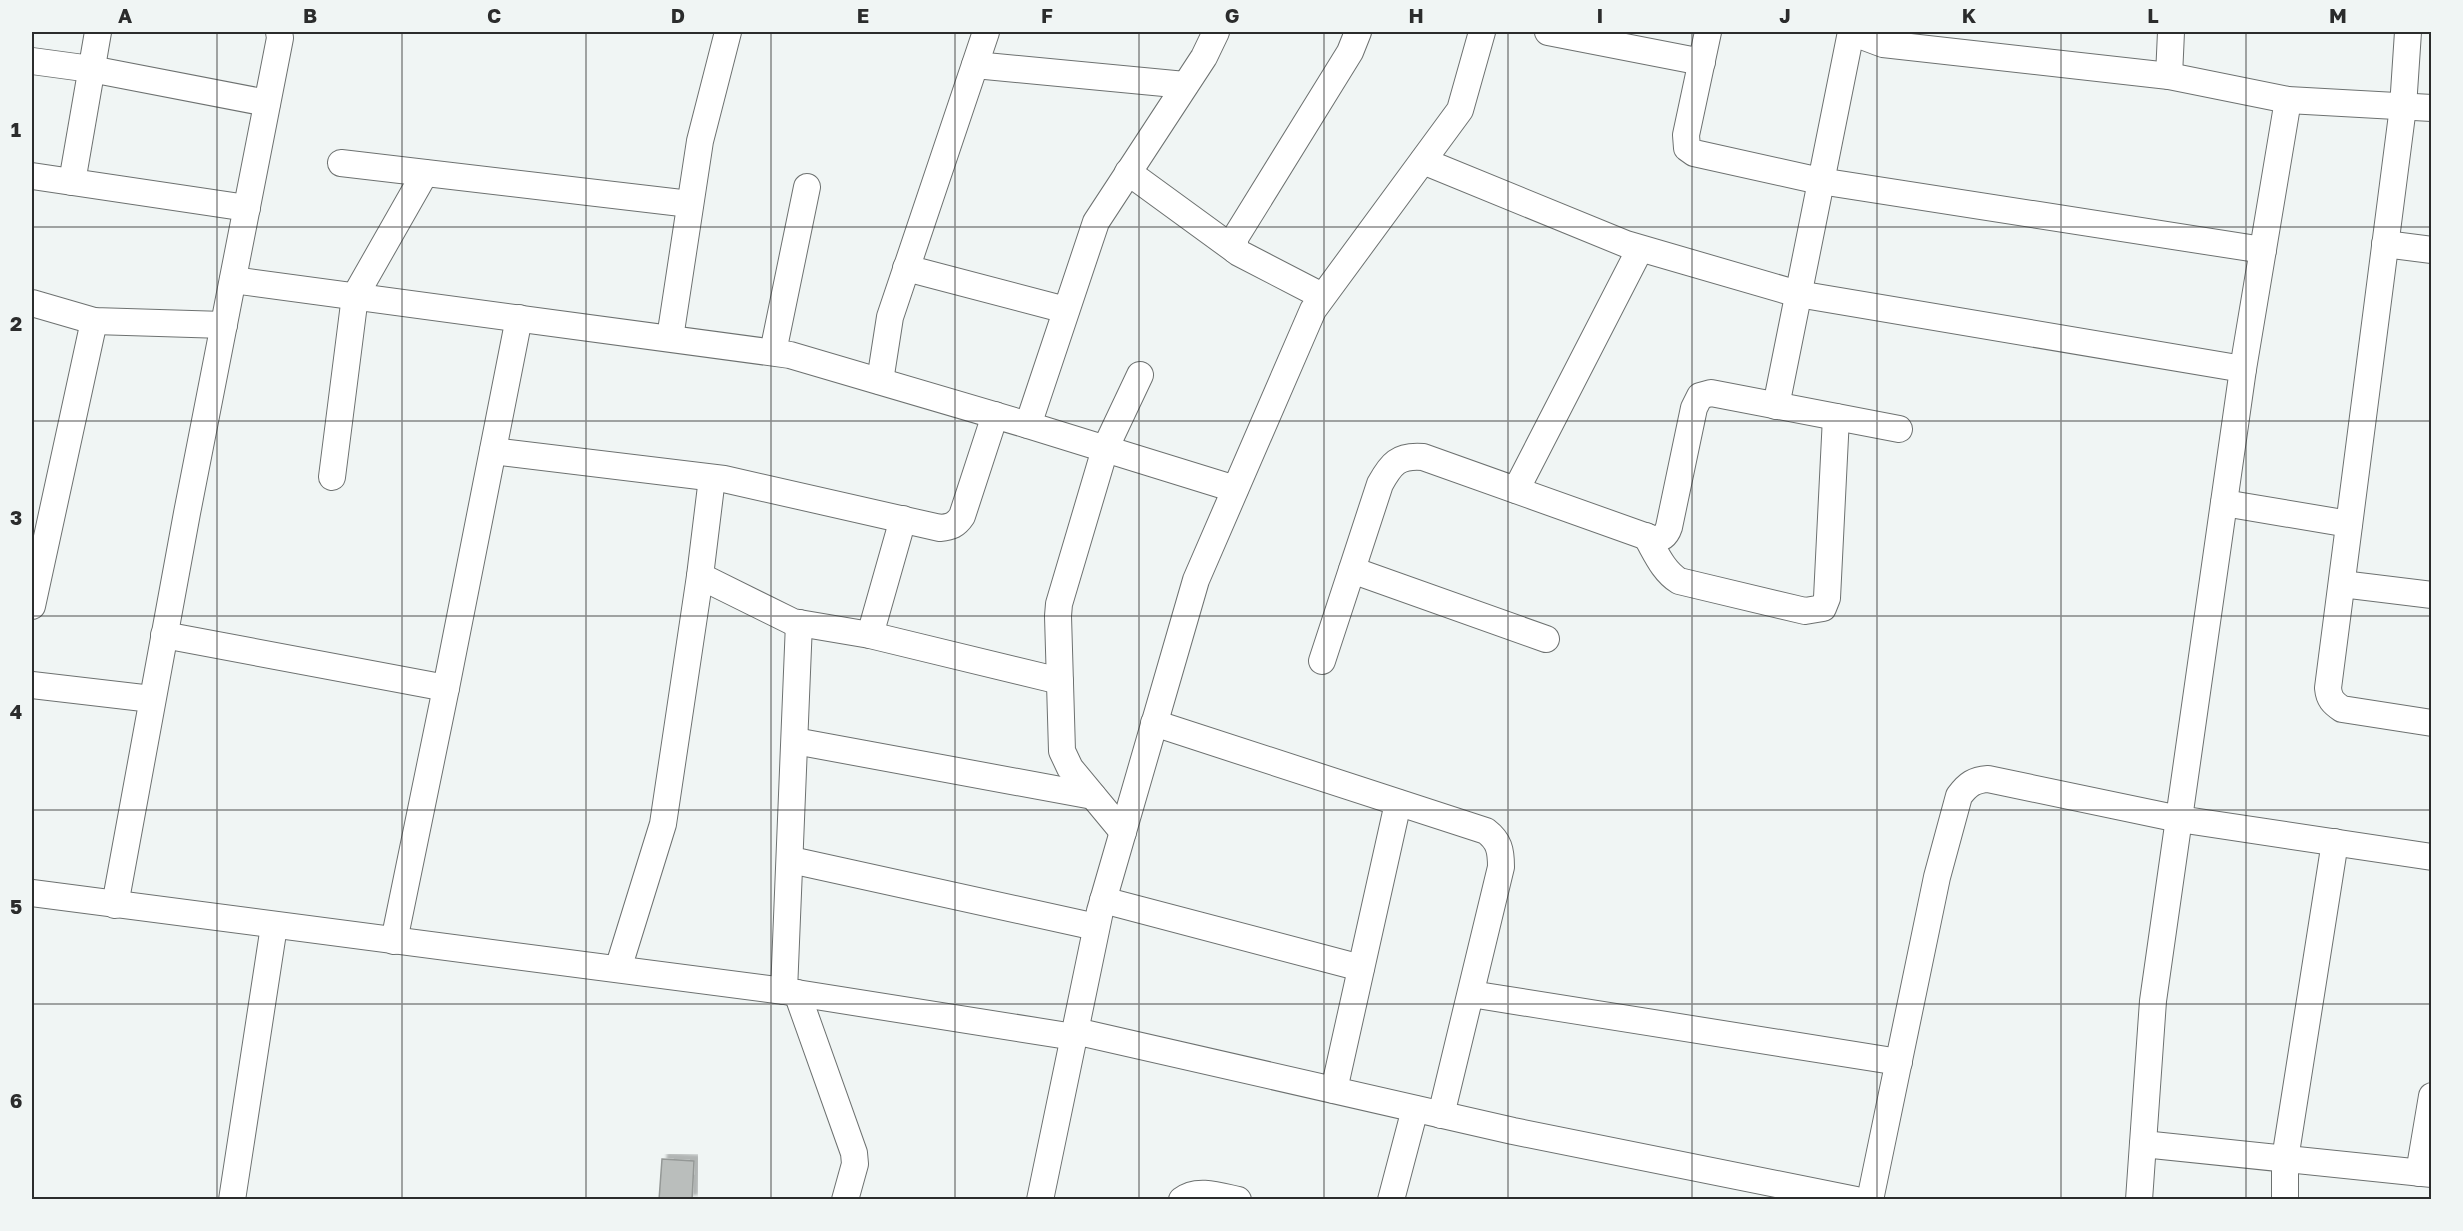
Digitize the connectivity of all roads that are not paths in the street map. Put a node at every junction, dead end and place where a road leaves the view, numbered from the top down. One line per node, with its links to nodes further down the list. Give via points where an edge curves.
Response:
1 (98, 32): 16 (street)
2 (279, 32): 20 (street)
3 (728, 32): 31 (street, via 700,141)
4 (986, 32): 15 (street)
5 (1216, 32): 18 (street)
6 (1358, 32): 35 (street, via 1350,52 1235,238)
7 (1482, 32): 23 (street, via 1460,110)
8 (1548, 32): 14 (street)
9 (1708, 32): 14 (street)
10 (1851, 32): 17 (street, via 1883,44); 28 (street)
11 (2170, 32): 17 (street)
12 (2408, 32): 21 (street)
13 (32, 62): 16 (street)
14 (1702, 62): 28 (street, via 1686,135 1688,148 1694,153)
15 (975, 65): 18 (street); 38 (street)
16 (91, 69): 20 (street); 29 (street)
17 (2169, 76): 19 (street)
18 (1185, 85): 25 (street)
19 (2288, 100): 21 (street); 36 (street)
20 (267, 103): 32 (street)
21 (2403, 107): 22 (street); 33 (street)
22 (2432, 108)
23 (1423, 161): 34 (street); 42 (street)
24 (341, 163): 26 (street)
25 (1128, 172): 35 (street); 44 (street, via 1096,222)
26 (425, 173): 31 (street); 41 (street)
27 (32, 176): 29 (street)
28 (1820, 181): 36 (street); 40 (street)
29 (72, 182): 32 (street)
30 (807, 188): 49 (street)
31 (690, 204): 48 (street)
32 (247, 208): 39 (street)
33 (2385, 244): 37 (street); 66 (street)
34 (1640, 249): 40 (street); 63 (street)
35 (1235, 250): 42 (street)
36 (2262, 250): 50 (street)
37 (2432, 250)
38 (906, 268): 44 (street); 52 (street, via 890,317)
39 (233, 280): 41 (street); 47 (street)
40 (1798, 294): 50 (street); 53 (street)
41 (355, 296): 45 (street); 60 (street)
42 (1322, 296): 62 (street)
43 (32, 303): 46 (street)
44 (1066, 310): 56 (street)
45 (519, 318): 48 (street); 59 (street)
46 (94, 321): 47 (street); 72 (street)
47 (224, 325): 74 (street)
48 (670, 338): 49 (street)
49 (773, 352): 52 (street)
50 (2243, 369): 64 (street)
51 (1140, 375): 58 (street)
52 (880, 381): 54 (street)
53 (1776, 406): 55 (street); 67 (street, via 1711,393 1700,396 1694,408 1670,527 1660,539)
54 (995, 415): 56 (street); 65 (street, via 957,523 940,528)
55 (1836, 417): 57 (street); 67 (street, via 1827,598 1823,608 1805,611 1679,581 1664,567)
56 (1028, 425): 58 (street)
57 (1899, 429)
58 (1105, 449): 62 (street); 78 (street, via 1059,604)
59 (493, 451): 61 (street); 80 (street)
60 (332, 477)
61 (712, 477): 65 (street); 69 (street)
62 (1235, 489): 82 (street, via 1196,580)
63 (1516, 490): 67 (street); 68 (street, via 1423,457 1401,459 1390,466 1380,484)
64 (2224, 502): 66 (street); 87 (street)
65 (903, 519): 75 (street)
66 (2349, 524): 70 (street)
67 (1646, 536)
68 (1352, 570): 76 (street); 77 (street)
69 (700, 576): 73 (street); 99 (street, via 663,824)
70 (2342, 584): 71 (street); 83 (street, via 2329,696 2333,703 2342,709)
71 (2432, 595)
72 (32, 606)
73 (799, 623): 75 (street); 84 (street)
74 (164, 635): 80 (street); 81 (street)
75 (870, 635): 78 (street)
76 (1546, 639)
77 (1322, 661)
78 (1060, 681): 85 (street, via 1062,751 1070,768)
79 (32, 685): 81 (street)
80 (446, 688): 97 (street)
81 (152, 699): 94 (street)
82 (1154, 723): 86 (street); 88 (street)
83 (2432, 723)
84 (795, 741): 85 (street); 91 (street)
85 (1093, 796): 88 (street)
86 (1398, 803): 98 (street); 101 (street, via 1486,831 1496,838 1501,851 1502,867)
87 (2179, 819): 89 (street); 103 (street, via 1988,779 1967,786 1959,796 1937,877); 108 (street, via 2153,1001)
88 (1123, 832): 93 (street)
89 (2335, 842): 90 (street); 109 (street)
90 (2432, 857)
91 (791, 860): 96 (street); 100 (street)
92 (32, 893): 94 (street)
93 (1103, 900): 96 (street); 98 (street)
94 (115, 905): 95 (street)
95 (274, 926): 97 (street); 111 (street)
96 (1096, 927): 102 (street)
97 (394, 941): 99 (street)
98 (1361, 968): 104 (street)
99 (618, 969): 100 (street)
100 (790, 992): 102 (street); 112 (street, via 854,1153 855,1164)
101 (1471, 994): 103 (street); 107 (street)
102 (1074, 1034): 104 (street); 113 (street)
103 (1899, 1062): 118 (street)
104 (1334, 1090): 106 (street)
105 (2432, 1096): 110 (street)
106 (1415, 1109): 107 (street); 116 (street)
107 (1441, 1115): 117 (street)
108 (2143, 1144): 109 (street); 119 (street)
109 (2285, 1159): 110 (street); 120 (street)
110 (2425, 1174)
111 (232, 1200)
112 (845, 1200)
113 (1040, 1200)
114 (1182, 1200): 115 (street, via 1199,1193)
115 (1238, 1200)
116 (1391, 1200)
117 (1856, 1200)
118 (1870, 1200)
119 (2139, 1200)
120 (2285, 1200)

